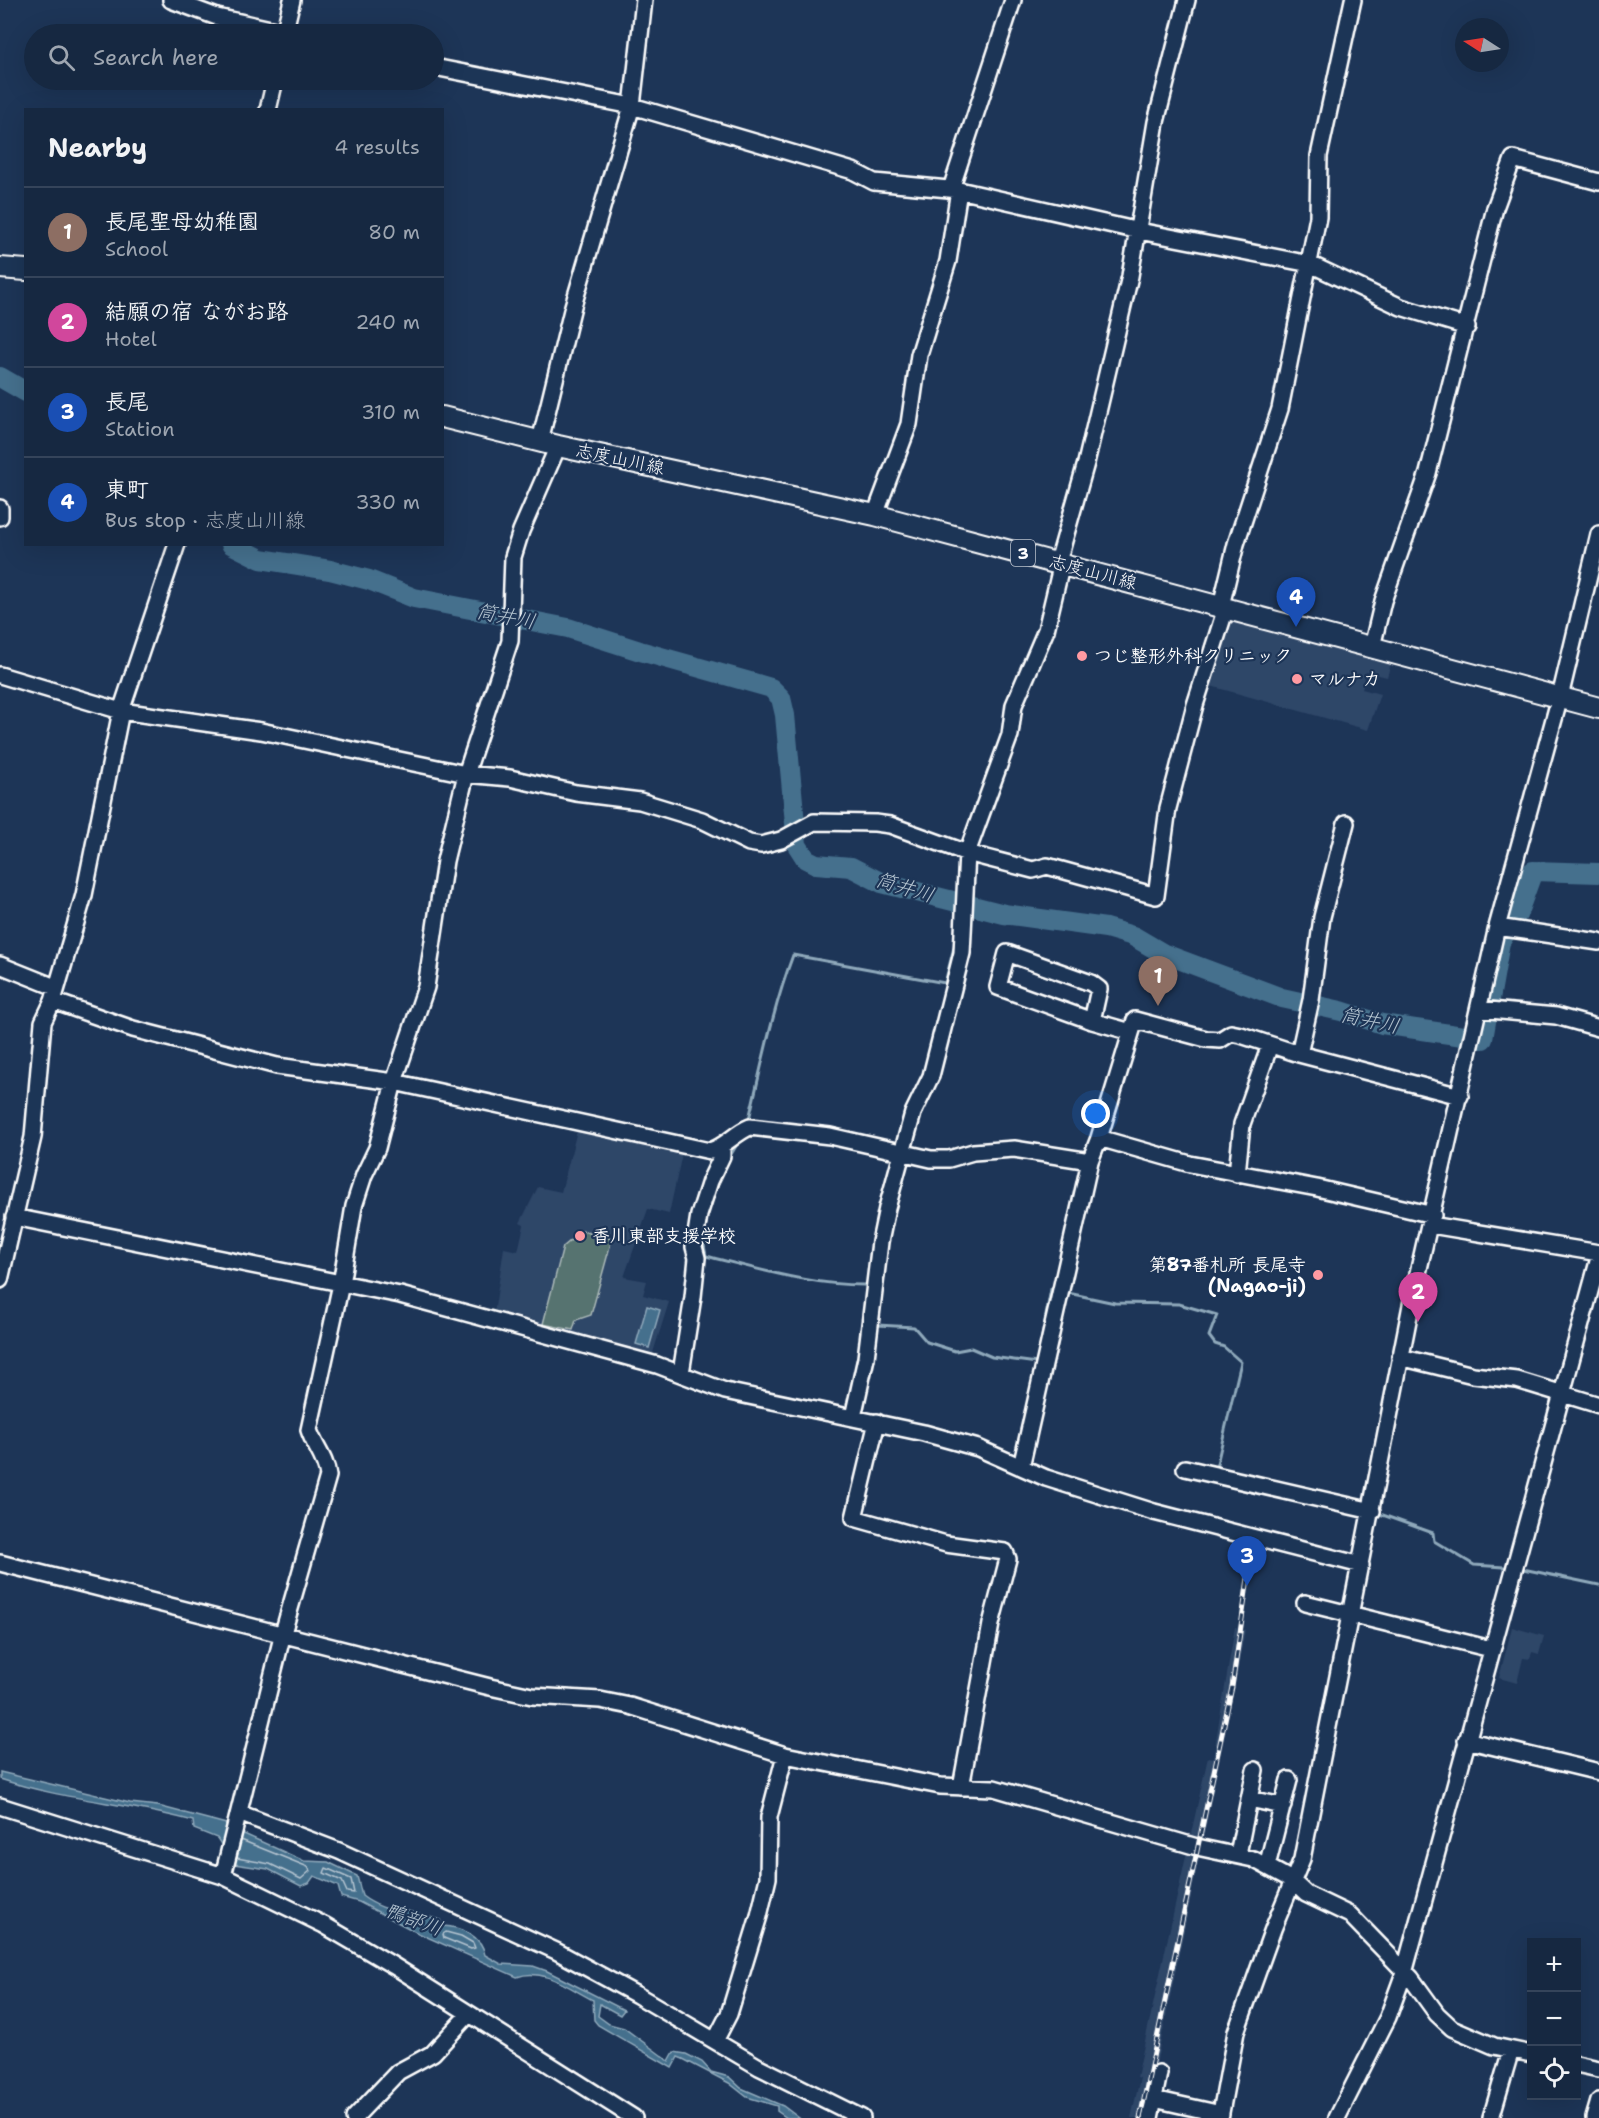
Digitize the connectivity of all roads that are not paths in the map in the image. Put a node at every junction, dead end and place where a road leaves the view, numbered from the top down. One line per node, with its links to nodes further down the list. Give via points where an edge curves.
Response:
1 (171, 0): 7 (street)
2 (292, 0): 8 (street)
3 (644, 0): 11 (street)
4 (1013, 0): 14 (street)
5 (1187, 0): 15 (street, via 1156,122)
6 (1353, 0): 16 (street, via 1319,156 1318,217)
7 (246, 24)
8 (288, 24)
9 (444, 69): 11 (street)
10 (273, 90): 12 (street)
11 (632, 106): 14 (street, via 853,171 874,182); 21 (street, via 567,326)
12 (268, 108)
13 (1599, 182): 19 (street, via 1514,159 1495,208)
14 (955, 190): 15 (street); 23 (street, via 948,261 918,355 909,424)
15 (1139, 231): 16 (street); 27 (street)
16 (1310, 264): 19 (street, via 1401,307); 28 (street, via 1280,409 1236,544)
17 (0, 268): 18 (main road)
18 (24, 270)
19 (1467, 327): 29 (street, via 1428,473 1383,601)
20 (444, 418): 21 (main road, 志度山川線 / 3)
21 (549, 444): 23 (main road, 志度山川線 / 3); 34 (street, via 513,557 510,641)
22 (0, 508): 24 (street)
23 (875, 515): 27 (main road, 志度山川線 / 3)
24 (0, 517)
25 (1599, 534): 31 (street)
26 (176, 546): 33 (street)
27 (1060, 562): 28 (main road, 志度山川線 / 3); 36 (street, via 1046,630 1014,705 1011,735)
28 (1224, 607): 29 (main road, 志度山川線 / 3); 36 (street, via 1168,808 1156,896 1047,866 1033,870)
29 (1372, 647): 31 (main road, 志度山川線 / 3)
30 (0, 675): 33 (street)
31 (1560, 697): 32 (main road, 志度山川線 / 3); 37 (street)
32 (1599, 708)
33 (122, 711): 34 (street, via 261,731); 40 (street, via 94,856)
34 (466, 774): 36 (street, via 649,803 761,845 826,820 883,824); 47 (street, via 442,879 426,987)
35 (1346, 823): 46 (street, via 1322,917 1311,1005)
36 (967, 853): 51 (street, via 964,933 931,1076 913,1113)
37 (1497, 927): 38 (street); 41 (street)
38 (1599, 942)
39 (0, 965): 40 (street)
40 (54, 994): 47 (street, via 133,1029 277,1066); 54 (street, via 43,1022 33,1137)
41 (1487, 1010): 43 (street, via 1556,1016); 48 (street, via 1472,1034)
42 (1092, 1021): 42 (street, via 1099,989 1007,953 998,987); 44 (street)
43 (1599, 1028)
44 (1131, 1032): 45 (street, via 1135,1020 1206,1039 1220,1040 1231,1033); 49 (street)
45 (1270, 1045): 46 (street); 53 (street, via 1242,1124)
46 (1299, 1054): 48 (street)
47 (394, 1082): 50 (street, via 679,1146 710,1151); 59 (street, via 377,1148 354,1206)
48 (1460, 1096): 55 (street)
49 (1099, 1138): 52 (street); 53 (street)
50 (722, 1147): 51 (street, via 750,1127 830,1136); 61 (street, via 699,1215 693,1297)
51 (902, 1152): 52 (street, via 949,1159 973,1152 1014,1149); 64 (street, via 880,1242)
52 (1090, 1161): 66 (street)
53 (1238, 1174): 55 (street, via 1317,1188)
54 (14, 1217): 58 (street); 59 (street)
55 (1432, 1220): 56 (street); 60 (street)
56 (1599, 1253)
57 (1599, 1258): 62 (street)
58 (0, 1280)
59 (341, 1284): 61 (street, via 462,1310); 73 (street, via 309,1430 326,1462 328,1476)
60 (1400, 1357): 62 (street); 68 (street)
61 (681, 1373): 64 (street, via 726,1390)
62 (1562, 1393): 63 (street); 74 (street)
63 (1599, 1405)
64 (854, 1417): 65 (street)
65 (876, 1422): 66 (street, via 978,1448); 80 (street, via 854,1518 946,1544 1005,1552 1008,1559 991,1624)
66 (1022, 1467): 70 (street, via 1073,1488 1154,1512)
67 (1185, 1468): 68 (street)
68 (1372, 1510): 70 (street)
69 (0, 1563): 73 (street)
70 (1361, 1564): 72 (street)
71 (1305, 1604): 72 (street)
72 (1351, 1614): 74 (street); 88 (street)
73 (283, 1633): 76 (street, via 511,1692 630,1706); 84 (street)
74 (1491, 1649): 75 (street)
75 (1466, 1740): 78 (street); 89 (street)
76 (785, 1755): 80 (street); 91 (street, via 769,1817 768,1878 759,1916 729,2014)
77 (1255, 1770): 81 (street)
78 (1599, 1772)
79 (1289, 1780): 83 (street)
80 (961, 1787): 85 (street, via 994,1788 1197,1847)
81 (1250, 1799): 83 (street); 85 (street)
82 (0, 1806): 87 (street)
83 (1283, 1806): 86 (street)
84 (238, 1817): 87 (street); 91 (street, via 339,1851 556,1951)
85 (1238, 1854): 86 (street)
86 (1267, 1866): 88 (street)
87 (224, 1872): 90 (street, via 324,1925)
88 (1294, 1883): 89 (street, via 1306,1894 1350,1915); 99 (street, via 1236,2032)
89 (1404, 1973): 92 (street, via 1452,2028 1472,2039); 104 (street, via 1388,2017)
90 (468, 2015): 100 (street, via 433,2053 398,2072); 101 (street)
91 (715, 2041): 102 (street)
92 (1510, 2049): 93 (street); 105 (street)
93 (1527, 2053)
94 (1581, 2065): 95 (street)
95 (1599, 2069)
96 (1159, 2073): 97 (street)
97 (1154, 2099): 99 (street); 103 (street)
98 (1599, 2101): 106 (street)
99 (1220, 2116)
100 (354, 2118)
101 (634, 2118)
102 (862, 2118)
103 (1150, 2118)
104 (1337, 2118)
105 (1491, 2118)
106 (1594, 2118)

